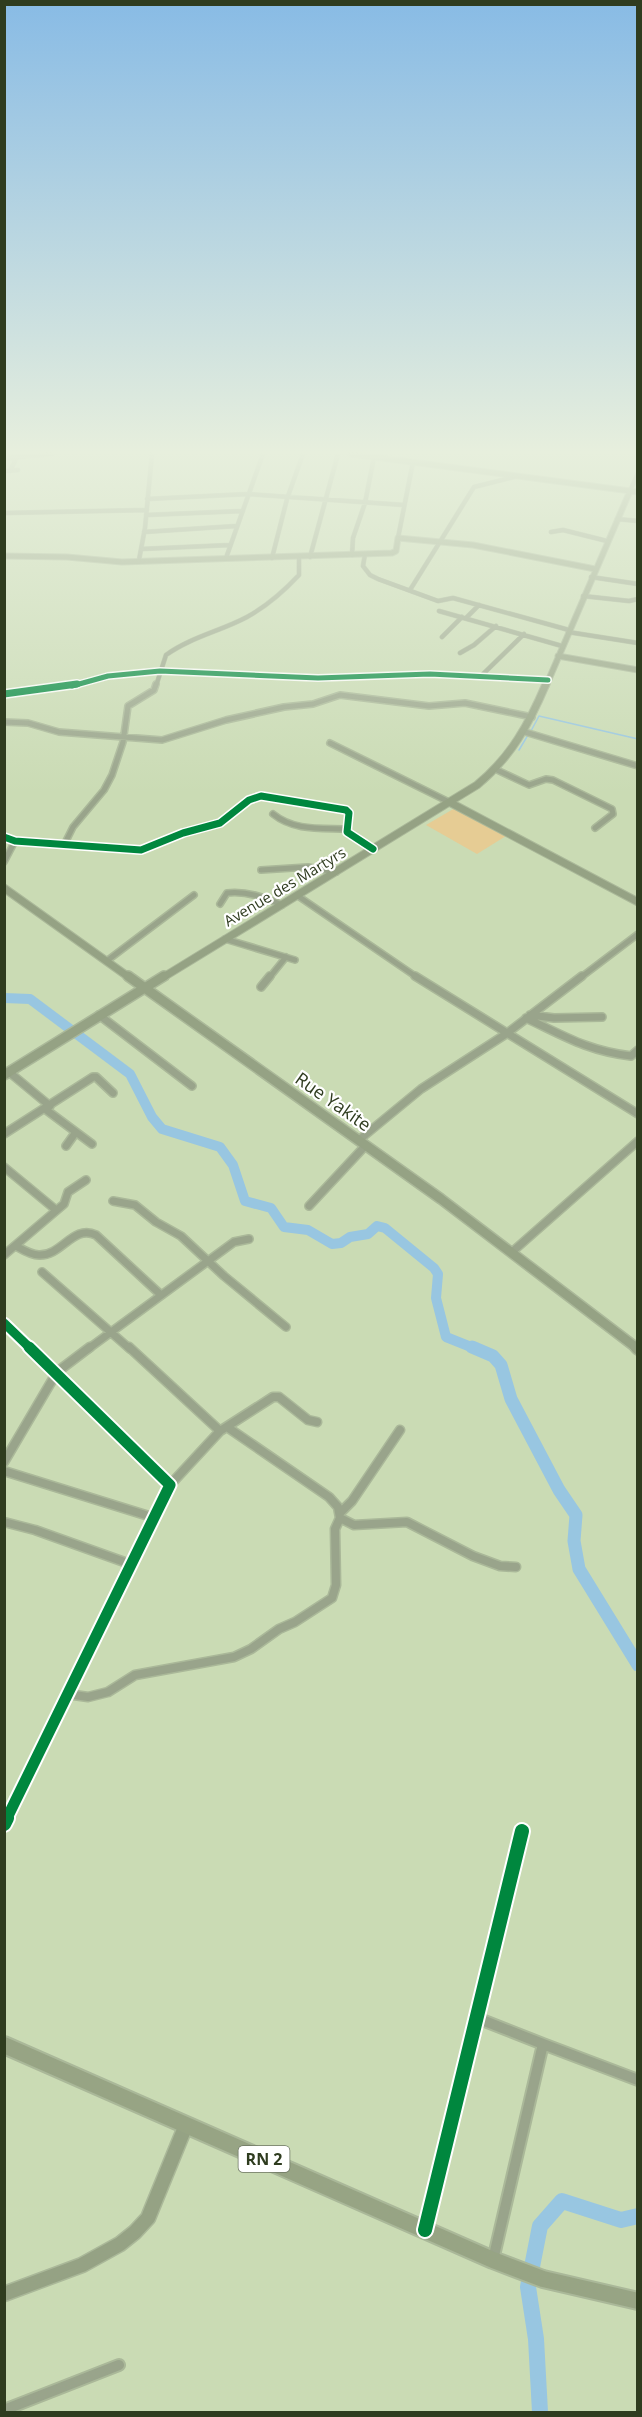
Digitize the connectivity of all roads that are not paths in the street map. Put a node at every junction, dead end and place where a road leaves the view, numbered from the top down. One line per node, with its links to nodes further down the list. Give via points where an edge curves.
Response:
1 (299, 567): 23 (street, via 299,575 269,603 169,652)
2 (364, 567): 8 (street, via 370,575)
3 (425, 567): 8 (street)
4 (583, 567): 5 (main road)
5 (595, 569): 6 (main road, Avenue des Martyrs)
6 (591, 578): 7 (street); 9 (main road, Avenue des Martyrs)
7 (638, 584)
8 (410, 590): 11 (street, via 438,601 452,598)
9 (583, 596): 10 (street); 15 (main road, Avenue des Martyrs)
10 (638, 599)
11 (479, 605): 13 (street); 15 (street)
12 (439, 611): 13 (street)
13 (464, 617): 14 (street); 17 (street)
14 (496, 626): 16 (street); 20 (street)
15 (568, 631): 18 (street); 19 (main road, Avenue des Martyrs)
16 (524, 634): 19 (street); 24 (street)
17 (442, 637)
18 (638, 643)
19 (562, 646): 21 (main road, Avenue des Martyrs)
20 (459, 653)
21 (558, 656): 22 (main road); 25 (main road, Avenue des Martyrs)
22 (638, 670)
23 (160, 671): 24 (main road, via 318,678 425,674); 26 (main road); 30 (street, via 153,691 128,706)
24 (480, 677): 25 (main road)
25 (548, 680): 27 (main road, Avenue des Martyrs)
26 (4, 694)
27 (532, 717): 29 (main road, Avenue des Martyrs); 30 (street, via 465,704 430,706 340,695 313,704 226,720 169,738)
28 (4, 722): 30 (street, via 28,723 59,732)
29 (525, 732): 32 (street); 33 (main road, Avenue des Martyrs)
30 (124, 735): 40 (street, via 111,778 73,824)
31 (330, 743): 34 (street)
32 (638, 766)
33 (496, 770): 34 (main road, Avenue des Martyrs); 36 (street, via 529,785 553,780 612,809 613,814)
34 (451, 803): 41 (main road, Avenue des Martyrs); 48 (main road)
35 (273, 814): 37 (street, via 293,825)
36 (595, 828)
37 (346, 829): 40 (street, via 350,813 346,810 261,796 249,800 220,823 141,850); 41 (street, via 349,835)
38 (4, 837): 39 (street)
39 (15, 841): 40 (street); 42 (street)
40 (64, 844)
41 (373, 849): 44 (main road, Avenue des Martyrs)
42 (4, 862)
43 (261, 870): 44 (street, via 314,865)
44 (336, 872): 47 (main road, Avenue des Martyrs)
45 (4, 888): 54 (main road, Rue Yakite)
46 (194, 895): 54 (street)
47 (298, 896): 50 (main road, Avenue des Martyrs); 61 (street)
48 (638, 902)
49 (220, 904): 50 (street, via 227,893 241,892 257,893)
50 (282, 905): 52 (main road, Avenue des Martyrs)
51 (638, 934): 59 (street)
52 (225, 939): 53 (street); 56 (main road, Avenue des Martyrs)
53 (286, 957): 55 (street); 57 (street)
54 (108, 960): 56 (main road, Rue Yakite)
55 (295, 960)
56 (146, 987): 58 (main road, Avenue des Martyrs); 71 (main road, Rue Yakite)
57 (261, 987)
58 (99, 1016): 63 (main road, Avenue des Martyrs); 64 (street)
59 (528, 1017): 60 (street); 61 (street); 62 (street, via 604,1053 631,1056)
60 (602, 1017)
61 (506, 1034): 67 (street); 71 (street, via 421,1089)
62 (638, 1050)
63 (6, 1074): 66 (street)
64 (192, 1086)
65 (113, 1093): 66 (street, via 93,1077)
66 (47, 1107): 68 (street); 69 (street)
67 (638, 1114)
68 (76, 1132): 72 (street); 73 (street)
69 (4, 1134)
70 (638, 1141): 81 (street)
71 (362, 1142): 77 (street); 81 (main road, Rue Yakite)
72 (92, 1144)
73 (66, 1146)
74 (4, 1167): 78 (street)
75 (86, 1180): 78 (street, via 67,1193 66,1202)
76 (113, 1201): 83 (street, via 135,1205 181,1236)
77 (309, 1206)
78 (56, 1210): 80 (street)
79 (249, 1239): 83 (street, via 234,1242)
80 (16, 1246): 82 (street); 85 (street, via 42,1256 60,1248 76,1234 88,1231 98,1235)
81 (512, 1252): 89 (main road, Rue Yakite)
82 (4, 1255)
83 (207, 1261): 85 (street); 87 (street)
84 (42, 1272): 88 (street)
85 (161, 1295): 88 (street)
86 (4, 1323): 90 (street)
87 (286, 1327)
88 (112, 1331): 90 (street); 92 (street)
89 (635, 1343)
90 (57, 1372): 94 (street); 96 (street)
91 (317, 1422): 92 (street, via 273,1397)
92 (224, 1429): 96 (street); 97 (street, via 329,1497)
93 (400, 1430): 97 (street)
94 (4, 1462)
95 (4, 1471): 98 (street)
96 (170, 1485): 98 (street)
97 (340, 1516): 101 (street, via 354,1525 407,1522 473,1556); 102 (street, via 335,1529 335,1592 301,1619 234,1657 135,1675 108,1692 88,1696)
98 (152, 1517): 100 (street)
99 (4, 1522): 100 (street)
100 (130, 1563): 102 (street)
101 (516, 1568)
102 (67, 1694): 103 (street)
103 (4, 1824)
104 (522, 1831): 105 (street)
105 (477, 2018): 106 (street); 110 (street)
106 (543, 2044): 108 (street); 111 (street)
107 (4, 2045): 109 (main road, RN 2)
108 (638, 2080)
109 (186, 2125): 110 (main road, RN 2); 112 (main road, via 148,2218 139,2230 80,2265)
110 (425, 2230): 111 (main road, RN 2)
111 (493, 2260): 113 (main road, RN 2, via 543,2279)
112 (4, 2294)
113 (638, 2301)
114 (119, 2365): 115 (street)
115 (4, 2410)

